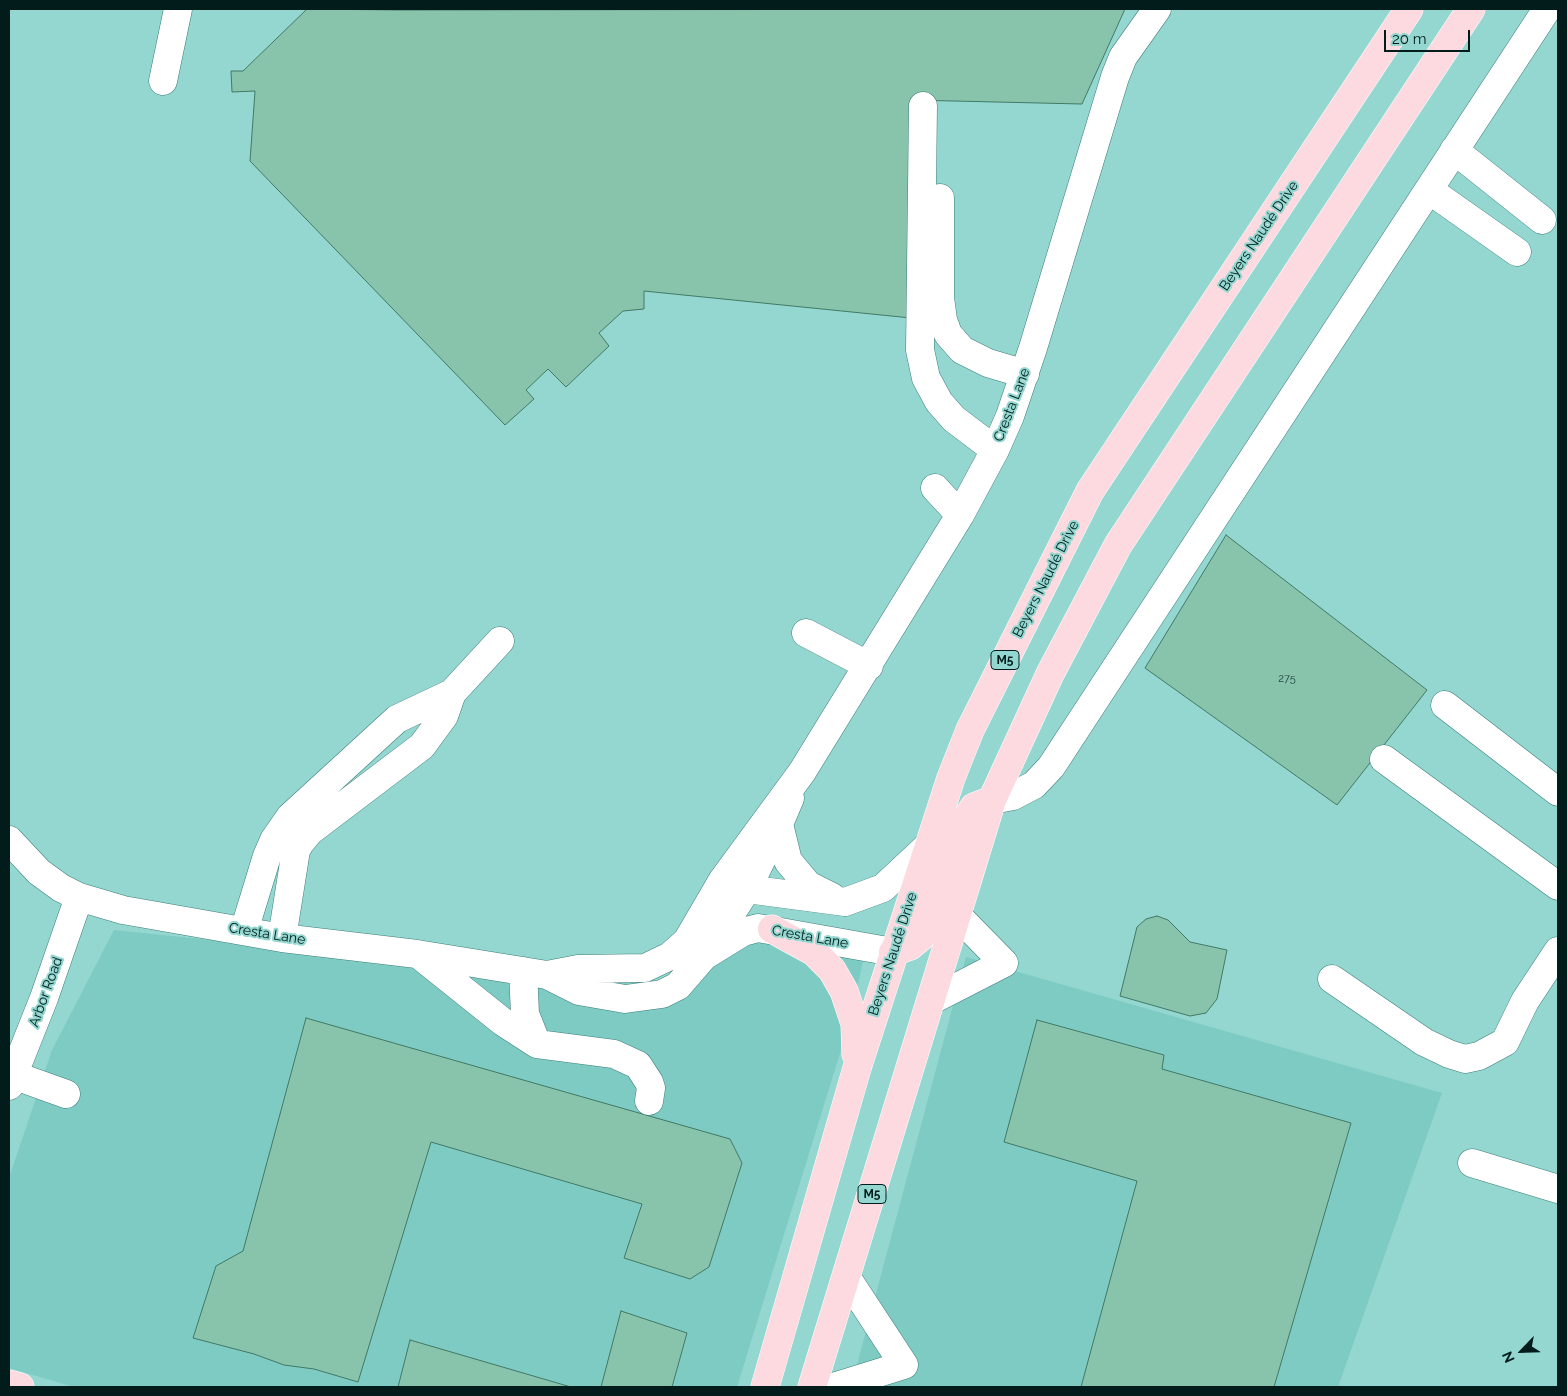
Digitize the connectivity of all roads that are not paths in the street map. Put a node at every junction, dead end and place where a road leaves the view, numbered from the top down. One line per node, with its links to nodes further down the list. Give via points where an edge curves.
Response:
1 (178, 9): 6 (street)
2 (1157, 9): 11 (street, Cresta Lane, via 1131,45 1115,77)
3 (1409, 9): 26 (main road, Beyers Naudé Drive / M5, via 1090,491 970,730)
4 (1471, 9): 23 (main road, M5, via 1118,545 1050,674)
5 (1546, 9): 7 (street)
6 (162, 81)
7 (1454, 150): 8 (street); 9 (street)
8 (1429, 190): 10 (street); 23 (street, via 1051,767 1034,785 1013,796)
9 (1542, 220)
10 (1517, 252)
11 (1025, 374): 12 (street, Cresta Lane); 12 (street, via 988,363 962,350 948,334 943,320 932,106 920,350 926,378 939,402 954,419)
12 (995, 450): 14 (street, Cresta Lane)
13 (935, 488): 14 (street)
14 (960, 515): 17 (street, Cresta Lane)
15 (806, 633): 17 (street)
16 (500, 641): 18 (street)
17 (869, 666): 21 (street, Cresta Lane)
18 (452, 693): 33 (street, via 422,707 410,732 373,763 337,776 290,817 274,840 262,868); 34 (street, via 444,716 422,746 310,831 300,843 296,850)
19 (1445, 705): 22 (street)
20 (1384, 758): 28 (street)
21 (802, 772): 24 (street, Cresta Lane); 27 (street, Cresta Lane)
22 (1558, 792)
23 (992, 800): 31 (main road, M5); 36 (main road, via 974,807 959,826 929,922 921,936 910,946)
24 (779, 824): 27 (street, Cresta Lane); 30 (street, via 788,861 808,885)
25 (9, 840): 29 (street, Cresta Lane, via 39,872)
26 (929, 845): 30 (street, via 883,888); 36 (main road, Beyers Naudé Drive / M5)
27 (734, 885): 30 (street); 38 (street, Cresta Lane); 39 (street, Cresta Lane, via 687,941 657,964 633,969)
28 (1558, 886)
29 (79, 897): 33 (street, Cresta Lane, via 122,910); 44 (street, Arbor Road)
30 (845, 902)
31 (957, 916): 41 (main road, M5); 41 (street, via 1004,963)
32 (772, 929): 36 (street, Cresta Lane); 38 (street, Cresta Lane, via 743,932); 43 (main road, via 814,952 838,980 855,1024)
33 (244, 930): 34 (street, Cresta Lane)
34 (282, 938): 37 (street, Cresta Lane)
35 (1558, 951): 40 (street, via 1524,1001 1504,1042 1479,1056 1465,1059 1424,1042)
36 (893, 952): 43 (main road, Beyers Naudé Drive / M5)
37 (417, 954): 39 (street, Cresta Lane); 42 (street, via 503,1022)
38 (704, 956): 39 (street, Cresta Lane, via 678,986 643,998 625,999 579,991)
39 (535, 973): 42 (street, via 524,1014)
40 (1332, 979)
41 (932, 1000): 49 (main road, M5)
42 (537, 1044): 46 (street, via 600,1052 630,1061 644,1071 651,1088)
43 (857, 1068): 52 (main road, Beyers Naudé Drive / M5)
44 (11, 1081): 45 (street)
45 (66, 1094)
46 (649, 1101)
47 (1472, 1164): 48 (street)
48 (1558, 1189)
49 (847, 1278): 53 (main road, M5); 54 (street, via 904,1365)
50 (9, 1384): 51 (main road)
51 (20, 1387)
52 (765, 1387)
53 (812, 1387)
54 (833, 1387)

